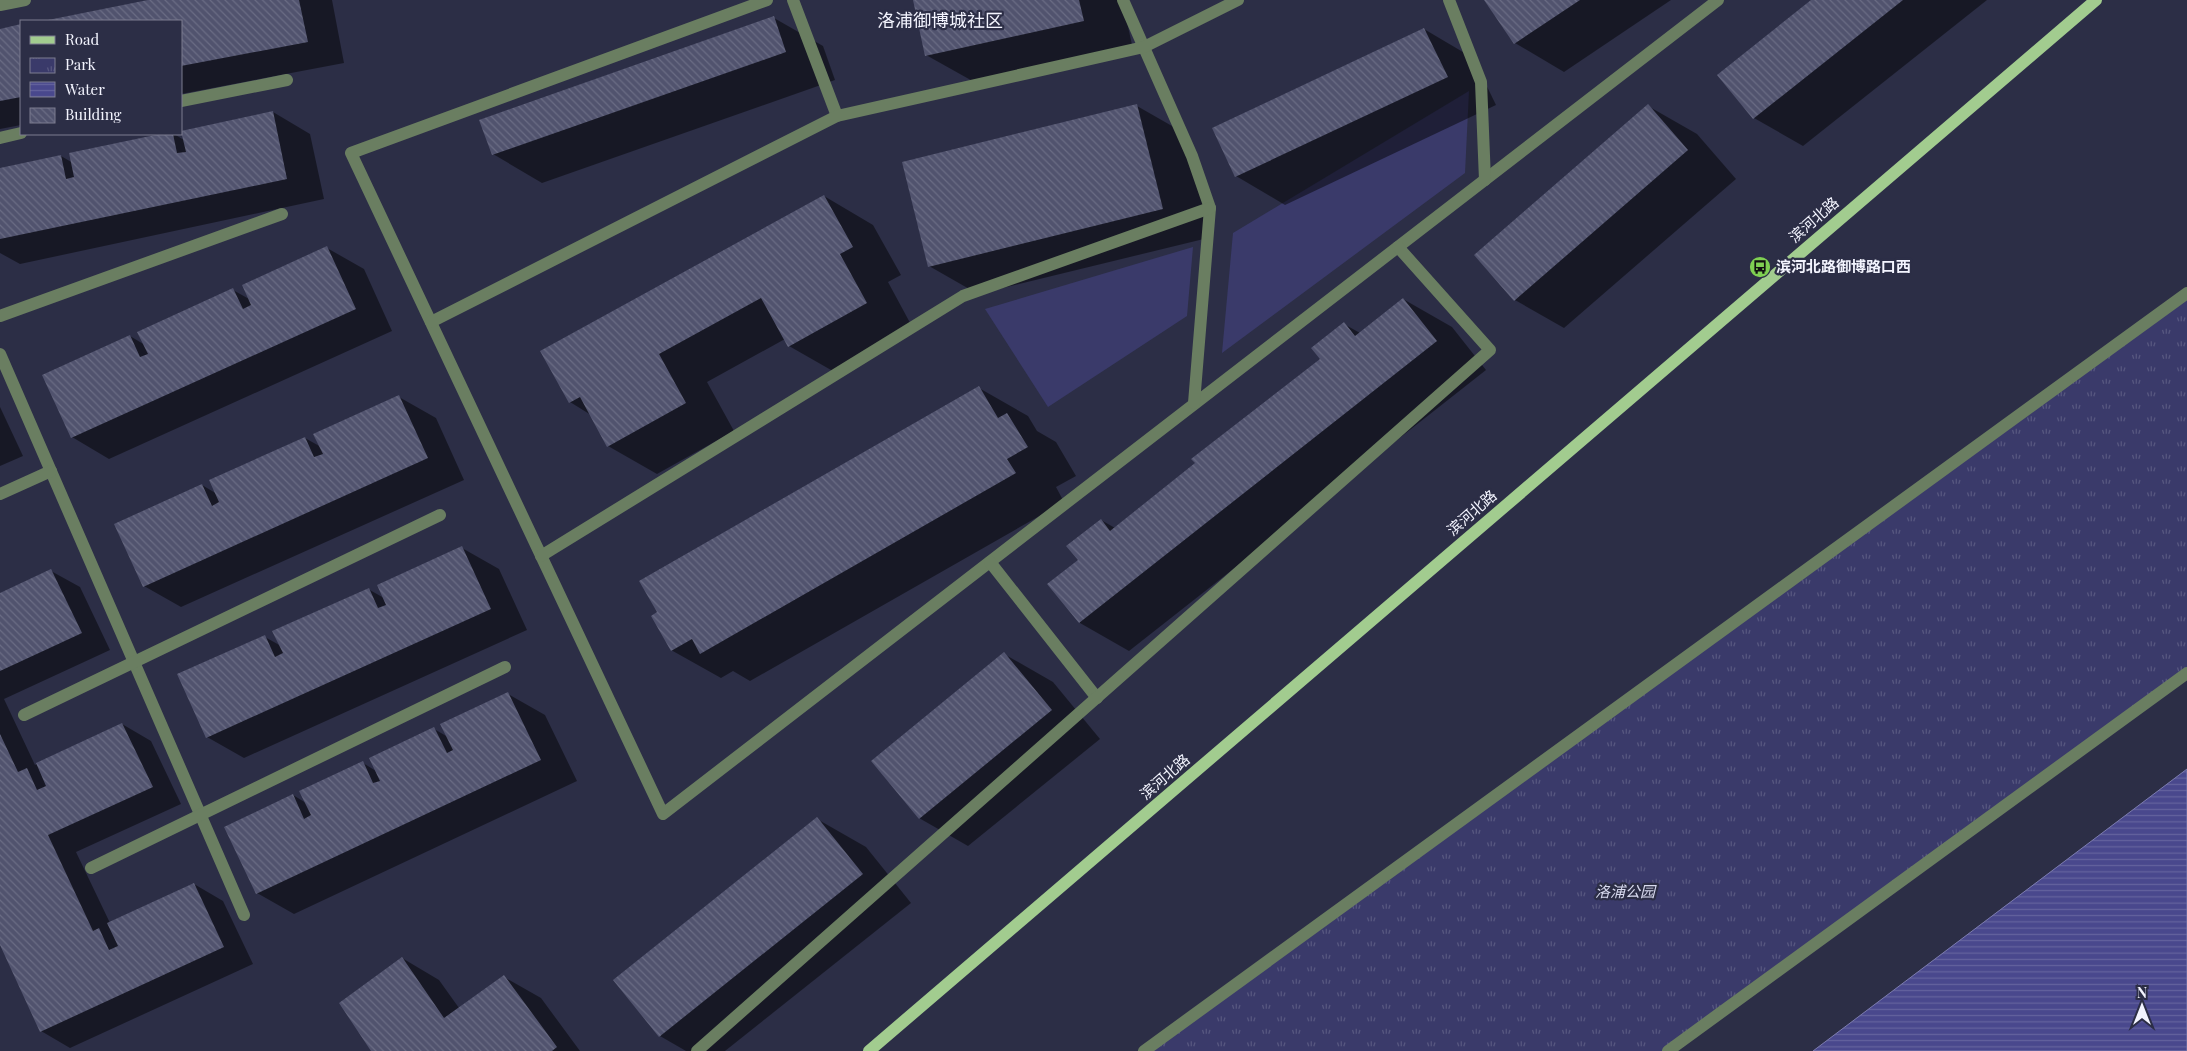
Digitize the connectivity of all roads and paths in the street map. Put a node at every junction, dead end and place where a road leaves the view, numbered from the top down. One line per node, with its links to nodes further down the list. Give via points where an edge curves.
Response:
1 (25, 0): 9 (street)
2 (767, 0): 22 (street, via 351,153)
3 (793, 0): 13 (street)
4 (1123, 0): 10 (street)
5 (1238, 0): 10 (street)
6 (1449, 0): 16 (street, via 1481,82)
7 (1718, 0): 16 (street)
8 (2096, 0): 39 (main road, 滨河北路)
9 (0, 5)
10 (1144, 46): 13 (street); 17 (street, via 1192,156)
11 (287, 80): 12 (street)
12 (182, 102)
13 (836, 116): 22 (street)
14 (20, 133): 15 (street)
15 (0, 138)
16 (1485, 180): 19 (street)
17 (1210, 208): 24 (street); 28 (street, via 963,296)
18 (282, 214): 21 (street)
19 (1398, 247): 24 (street); 33 (street, via 1490,350)
20 (2187, 293): 40 (street)
21 (0, 316)
22 (431, 322): 28 (street)
23 (0, 354): 25 (street)
24 (1194, 403): 29 (street)
25 (51, 471): 26 (street); 30 (street)
26 (0, 494)
27 (440, 516): 30 (street)
28 (541, 556): 29 (street, via 663,814)
29 (990, 562): 33 (street)
30 (133, 661): 34 (street); 35 (street)
31 (505, 667): 35 (street)
32 (2187, 673): 41 (street)
33 (1097, 698): 38 (street)
34 (24, 715)
35 (200, 815): 36 (street); 37 (street)
36 (91, 868)
37 (244, 916)
38 (697, 1051)
39 (869, 1051)
40 (1144, 1051)
41 (1668, 1051)

